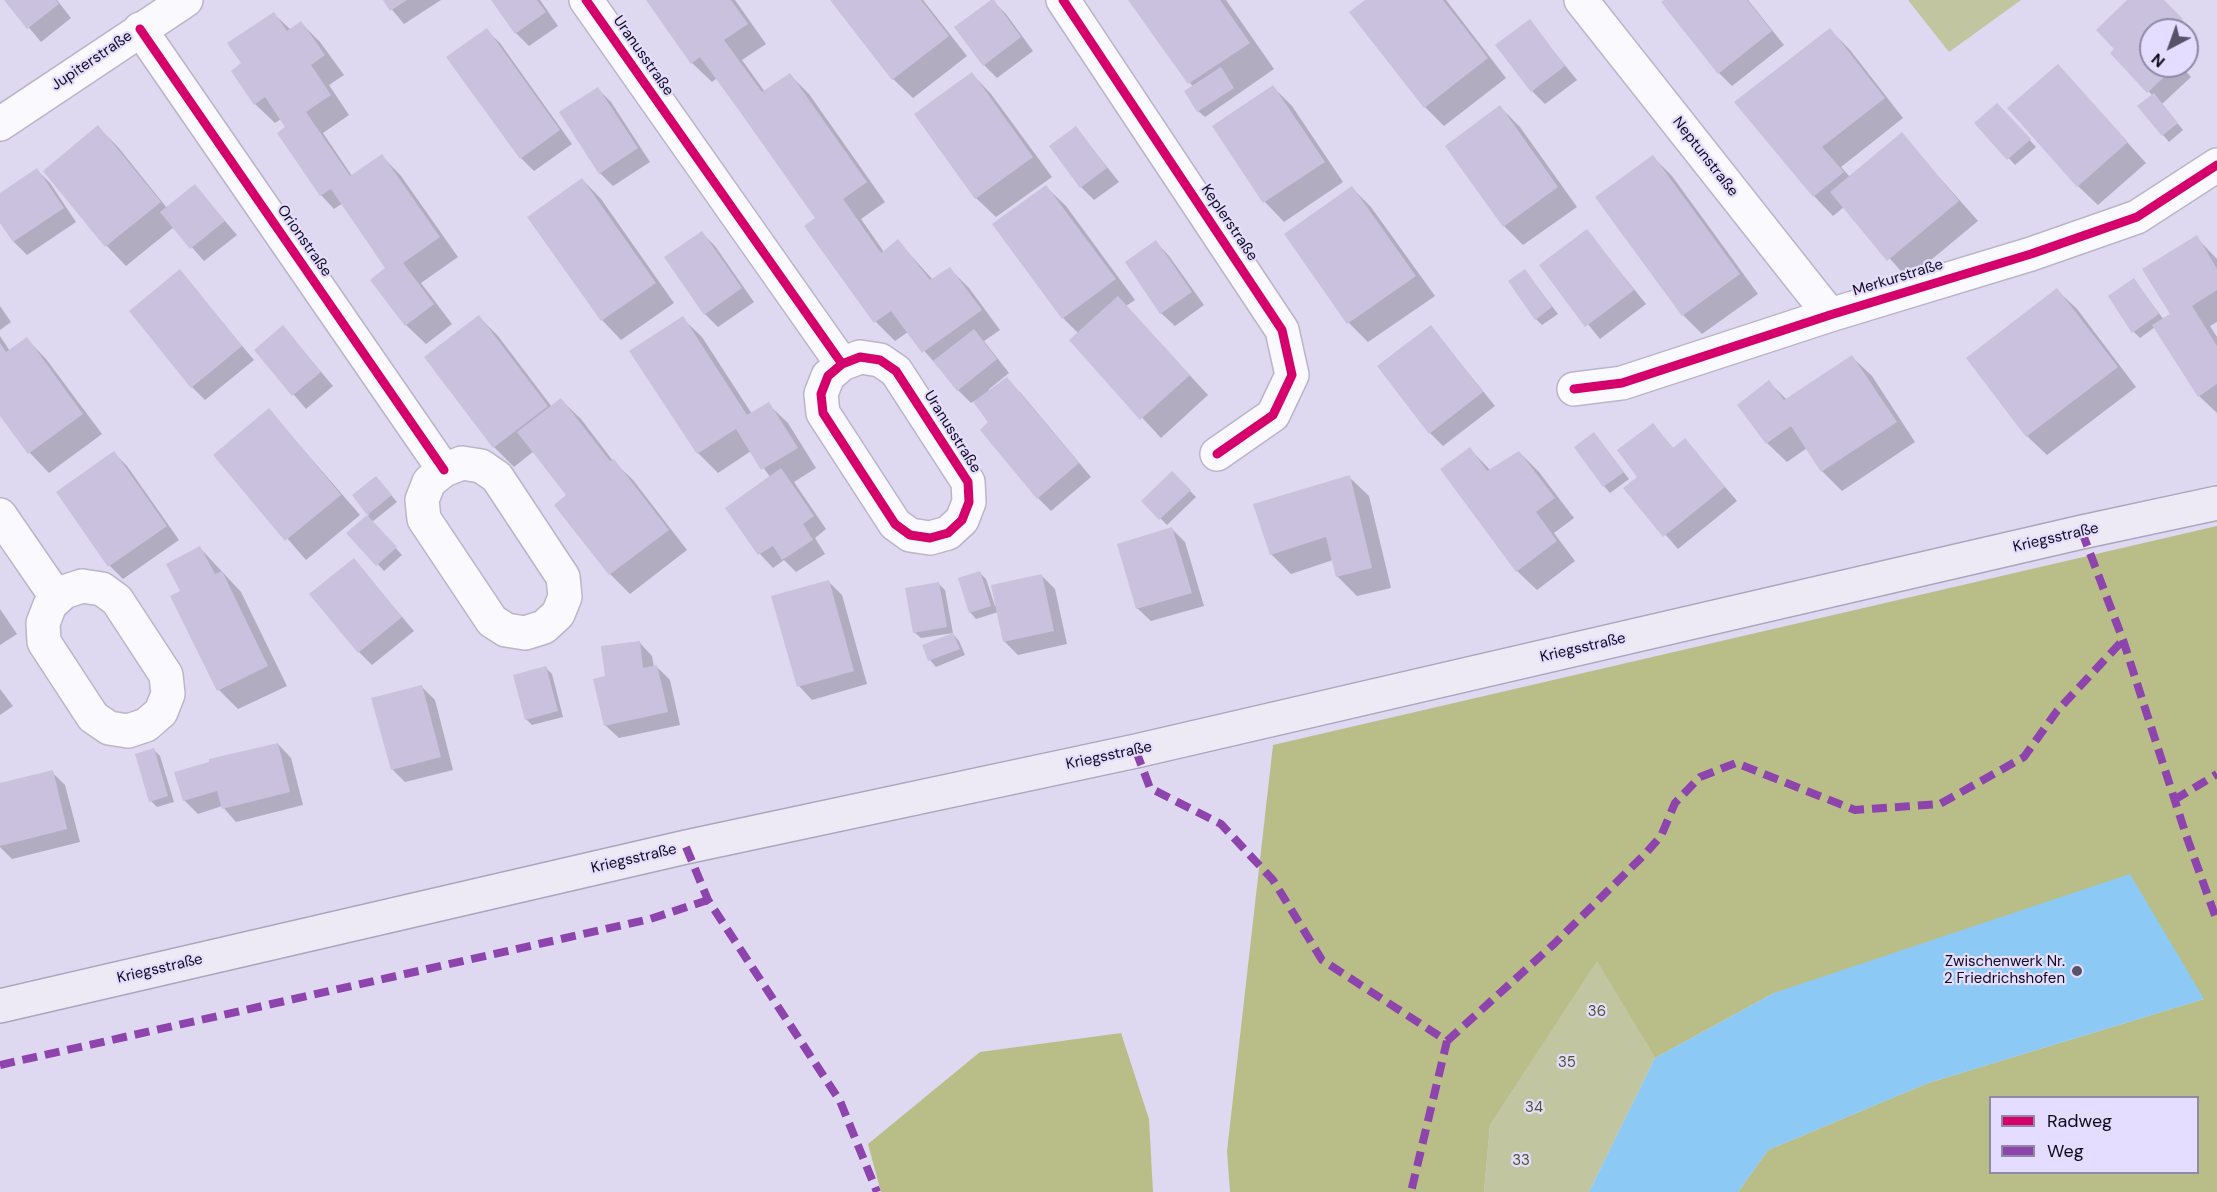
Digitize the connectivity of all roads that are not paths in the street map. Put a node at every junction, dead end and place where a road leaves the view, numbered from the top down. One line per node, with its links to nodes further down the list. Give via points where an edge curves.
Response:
1 (186, 0): 5 (street, Jupiterstraße)
2 (585, 0): 9 (street, Uranusstraße)
3 (1063, 0): 11 (street, Keplerstraße, via 1282,330 1292,375 1273,415)
4 (1581, 0): 8 (street, Neptunstraße)
5 (140, 29): 6 (street, Jupiterstraße); 12 (street, Orionstraße)
6 (0, 124)
7 (2217, 165): 8 (street, Merkurstraße, via 2137,217 2031,254)
8 (1830, 315): 10 (street, Merkurstraße, via 1622,383)
9 (842, 364): 9 (street, Uranusstraße, via 828,376 821,394 826,421 895,524 910,535 930,538 948,533 962,520 969,502 968,482 963,474 896,371 879,360 860,357)
10 (1574, 389)
11 (1217, 454)
12 (444, 470): 12 (street, via 429,482 422,500 428,526 492,621 506,630 525,633 544,627 558,614 565,597 558,569 497,477 481,466 462,463)
13 (2217, 503): 16 (main road, Kriegsstraße, via 1136,751 686,846)
14 (0, 515): 15 (street)
15 (57, 598)
16 (0, 1006)

